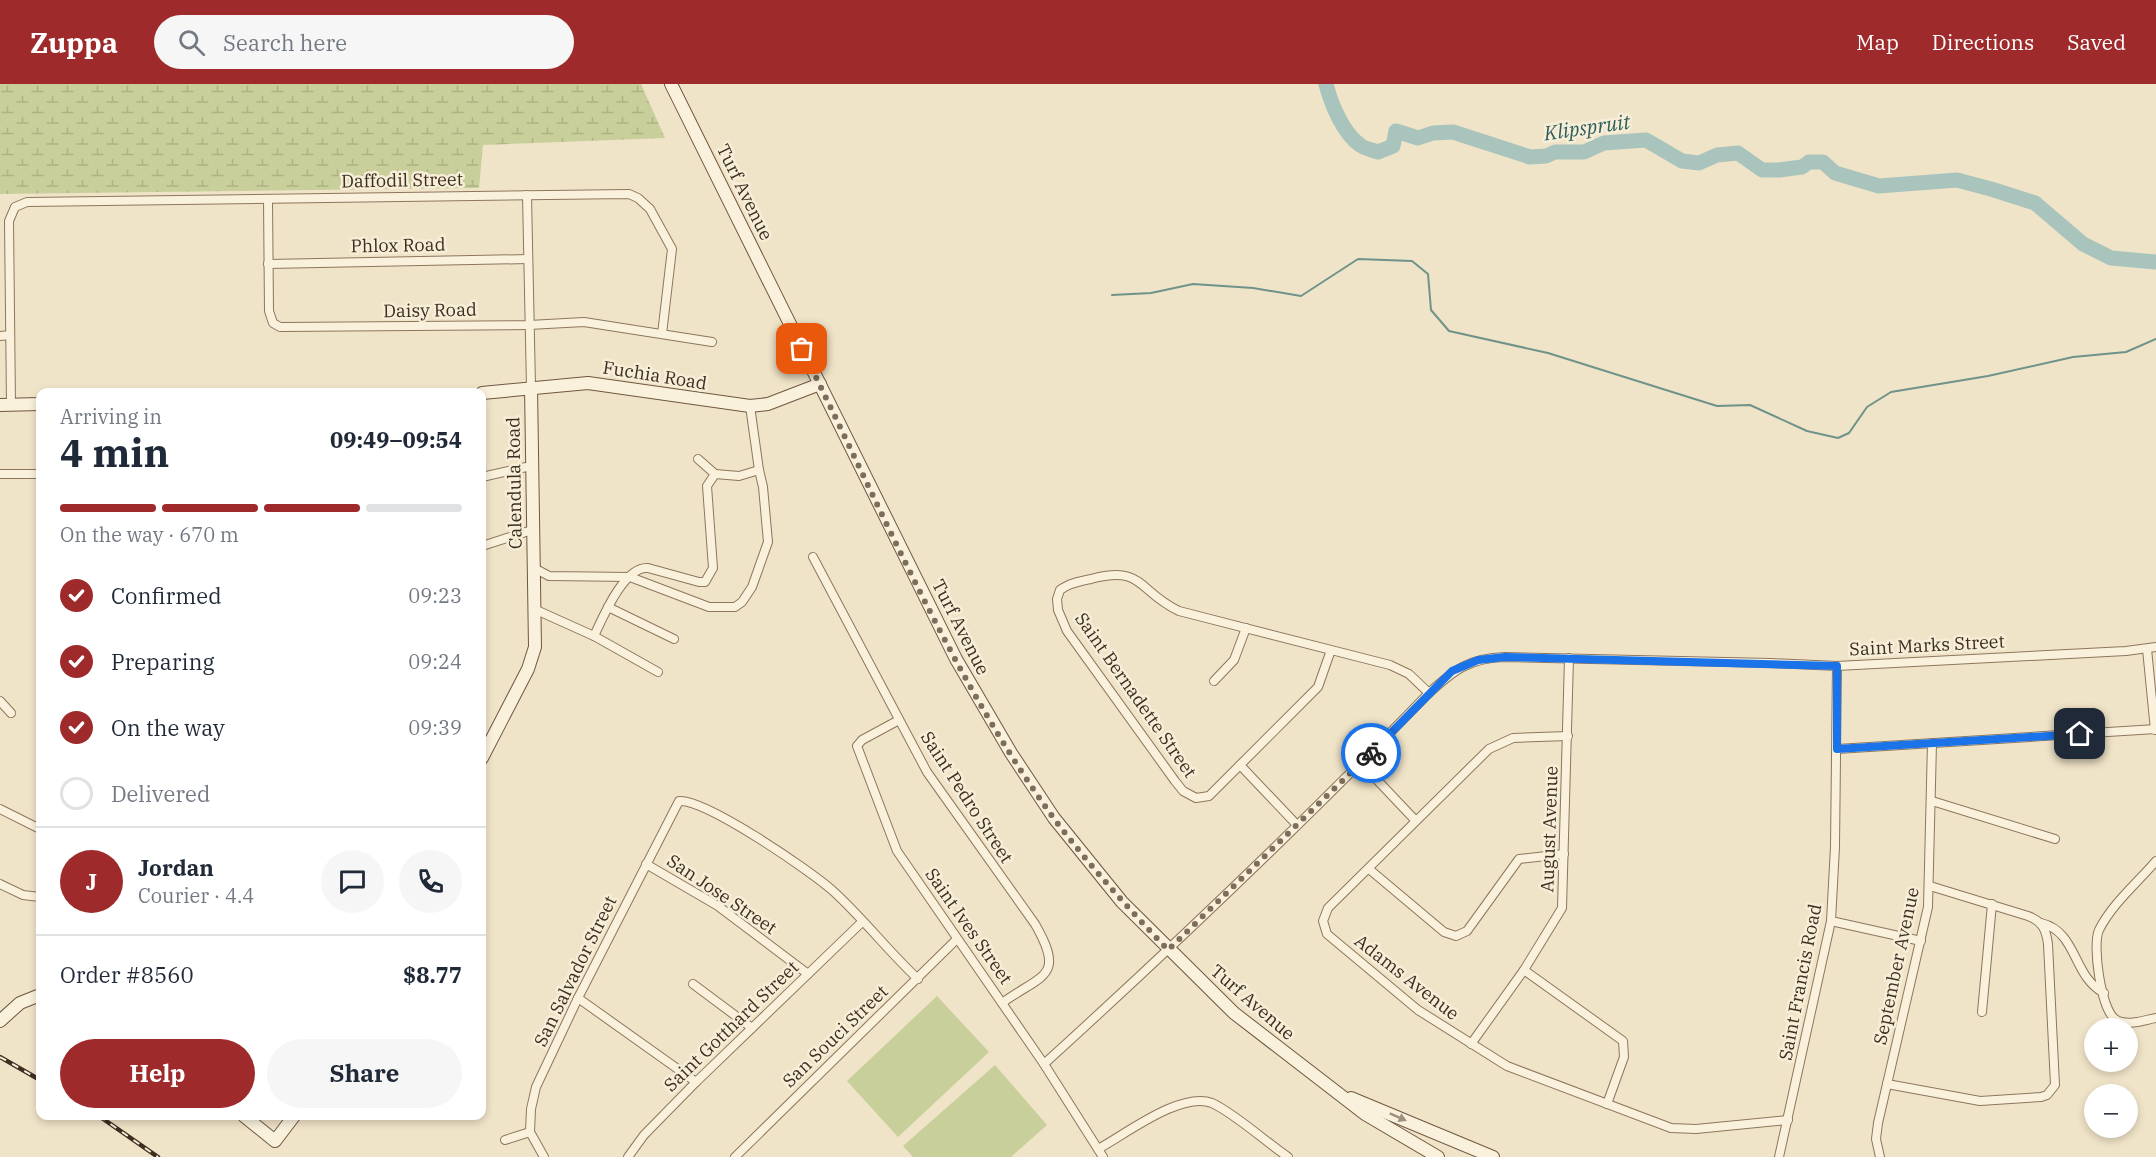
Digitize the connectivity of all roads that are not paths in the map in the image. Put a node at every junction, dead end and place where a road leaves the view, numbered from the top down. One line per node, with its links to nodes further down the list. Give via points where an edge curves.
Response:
1 (671, 84): 12 (main road, Turf Avenue)
2 (527, 195): 3 (street, Daffodil Street); 4 (street, Calendula Road); 8 (street, Daffodil Street, via 623,194 646,205 672,249)
3 (268, 199): 5 (street, Daisy Road); 6 (street, Daffodil Street, via 19,204 9,221)
4 (528, 259): 5 (street, Phlox Road); 7 (street, Calendula Road)
5 (268, 264): 7 (street, Daisy Road, via 270,316 284,328)
6 (4, 270): 9 (street)
7 (529, 325): 8 (street, Daisy Road, via 584,322); 13 (street, Calendula Road)
8 (662, 334): 11 (street, Daisy Road)
9 (10, 335): 10 (street); 15 (street)
10 (0, 336)
11 (712, 342)
12 (820, 384): 17 (main road, Fuchia Road, via 768,404); 72 (main road, Turf Avenue, via 956,659 1011,753 1079,851)
13 (531, 387): 14 (main road, Fuchia Road); 17 (main road, Fuchia Road, via 588,383); 19 (main road, Calendula Road)
14 (486, 393)
15 (5, 404): 16 (main road)
16 (36, 404)
17 (750, 406): 20 (street)
18 (698, 459): 23 (street)
19 (531, 466): 24 (street); 25 (main road, Calendula Road)
20 (759, 470): 23 (street, via 739,476); 29 (street, via 768,542 753,587 742,602 735,607 709,607)
21 (0, 474): 22 (street)
22 (36, 474)
23 (715, 474): 29 (street, via 707,486 713,568 707,581 647,567)
24 (486, 476)
25 (532, 530): 26 (street); 28 (main road, Calendula Road)
26 (486, 545)
27 (813, 557): 45 (street, Saint Pedro Street)
28 (534, 568): 29 (street, via 549,576); 31 (main road, Calendula Road)
29 (630, 577): 30 (street)
30 (608, 607): 33 (street); 34 (street)
31 (534, 609): 33 (street); 50 (main road, Calendula Road, via 534,654)
32 (1246, 628): 36 (street, Saint Bernadette Street); 40 (street, via 1234,660); 52 (street, Saint Bernadette Street, via 1179,611 1124,574 1113,573 1071,584 1060,590 1057,599 1067,631 1183,791 1196,798 1209,796)
33 (594, 636): 39 (street)
34 (674, 639)
35 (2151, 648): 38 (street, Saint Marks Street); 41 (street)
36 (1331, 650): 42 (street, Saint Bernadette Street, via 1400,669); 52 (street, via 1318,687)
37 (1569, 658): 38 (street, Saint Marks Street); 42 (street, Saint Marks Street, via 1478,660 1452,671); 47 (street, August Avenue)
38 (1837, 666): 49 (street, Saint Francis Road)
39 (658, 672)
40 (1214, 681)
41 (2153, 682): 46 (street)
42 (1429, 693): 51 (street, Saint Marks Street)
43 (0, 701): 44 (street)
44 (12, 713)
45 (899, 720): 70 (street, Saint Ives Street, via 859,741 857,750 897,851); 80 (street, Saint Pedro Street, via 933,781 1035,924 1048,949 1050,962 1044,975)
46 (2155, 730): 48 (street)
47 (1568, 736): 55 (street, Adams Avenue, via 1500,741); 59 (street, August Avenue)
48 (1932, 743): 49 (street); 53 (street, September Avenue)
49 (1837, 749): 67 (street, Saint Francis Road)
50 (486, 750)
51 (1361, 763): 55 (street); 56 (street, Saint Marks Street)
52 (1240, 765): 56 (street)
53 (1932, 801): 58 (street); 64 (street, September Avenue)
54 (0, 809): 57 (street)
55 (1415, 820): 62 (street, Adams Avenue)
56 (1297, 825): 72 (street, Saint Marks Street)
57 (36, 827)
58 (2055, 839)
59 (1564, 854): 62 (street, via 1518,859 1467,931 1456,936 1444,932); 73 (street, August Avenue, via 1562,908)
60 (2156, 861): 77 (street, via 2099,930 2096,955)
61 (646, 864): 68 (street, San Salvador Street, via 677,803 688,801 753,836 823,883); 74 (street, San Jose Street, via 718,906); 79 (street, San Salvador Street)
62 (1369, 869): 85 (street, Adams Avenue, via 1328,908 1323,921 1327,934 1396,994)
63 (0, 884): 65 (street, via 22,895)
64 (1930, 886): 66 (street); 71 (street, September Avenue)
65 (36, 897)
66 (1992, 904): 69 (street); 81 (street)
67 (1831, 921): 71 (street); 93 (street, Saint Francis Road)
68 (862, 922): 74 (street, Saint Gotthard Street); 75 (street)
69 (2041, 923): 77 (street, via 2055,927 2070,943 2088,980); 88 (street, via 2048,944 2056,1078 2047,1095 1980,1101)
70 (957, 939): 75 (street, San Souci Street); 80 (street, Saint Ives Street)
71 (1921, 941): 88 (street, September Avenue)
72 (1168, 950): 86 (street, Saint Marks Street); 89 (main road, Turf Avenue, via 1243,1021)
73 (1524, 970): 85 (street, August Avenue); 90 (street, via 1623,1041 1624,1057)
74 (808, 974): 84 (street, Saint Gotthard Street)
75 (918, 979): 99 (street, San Souci Street)
76 (693, 984): 84 (street)
77 (2104, 993): 82 (street, via 2117,1020)
78 (36, 997): 83 (main road, via 20,1003)
79 (578, 998): 87 (street); 94 (street, San Salvador Street, via 534,1094)
80 (1002, 1003): 86 (street, Saint Ives Street)
81 (1982, 1012)
82 (2156, 1018)
83 (0, 1021)
84 (752, 1028): 87 (street, Saint Gotthard Street)
85 (1471, 1044): 90 (street, Adams Avenue, via 1523,1073)
86 (1044, 1064): 96 (street, Saint Ives Street)
87 (696, 1082): 98 (street, Saint Gotthard Street)
88 (1887, 1084): 104 (street, September Avenue, via 1876,1139)
89 (1344, 1095): 101 (main road, Turf Avenue, via 1365,1114); 102 (main road, Turf Avenue, one-way to 102)
90 (1606, 1104): 93 (street, Adams Avenue, via 1658,1125 1682,1129)
91 (249, 1120): 92 (main road, via 275,1141)
92 (291, 1120)
93 (1788, 1120): 103 (street, Saint Francis Road)
94 (530, 1132): 95 (street); 97 (street)
95 (505, 1140)
96 (1101, 1153): 100 (street, via 1177,1105 1195,1100 1215,1105)
97 (544, 1157)
98 (628, 1157)
99 (735, 1157)
100 (1288, 1157)
101 (1437, 1157)
102 (1493, 1157)
103 (1779, 1157)
104 (1880, 1157)

